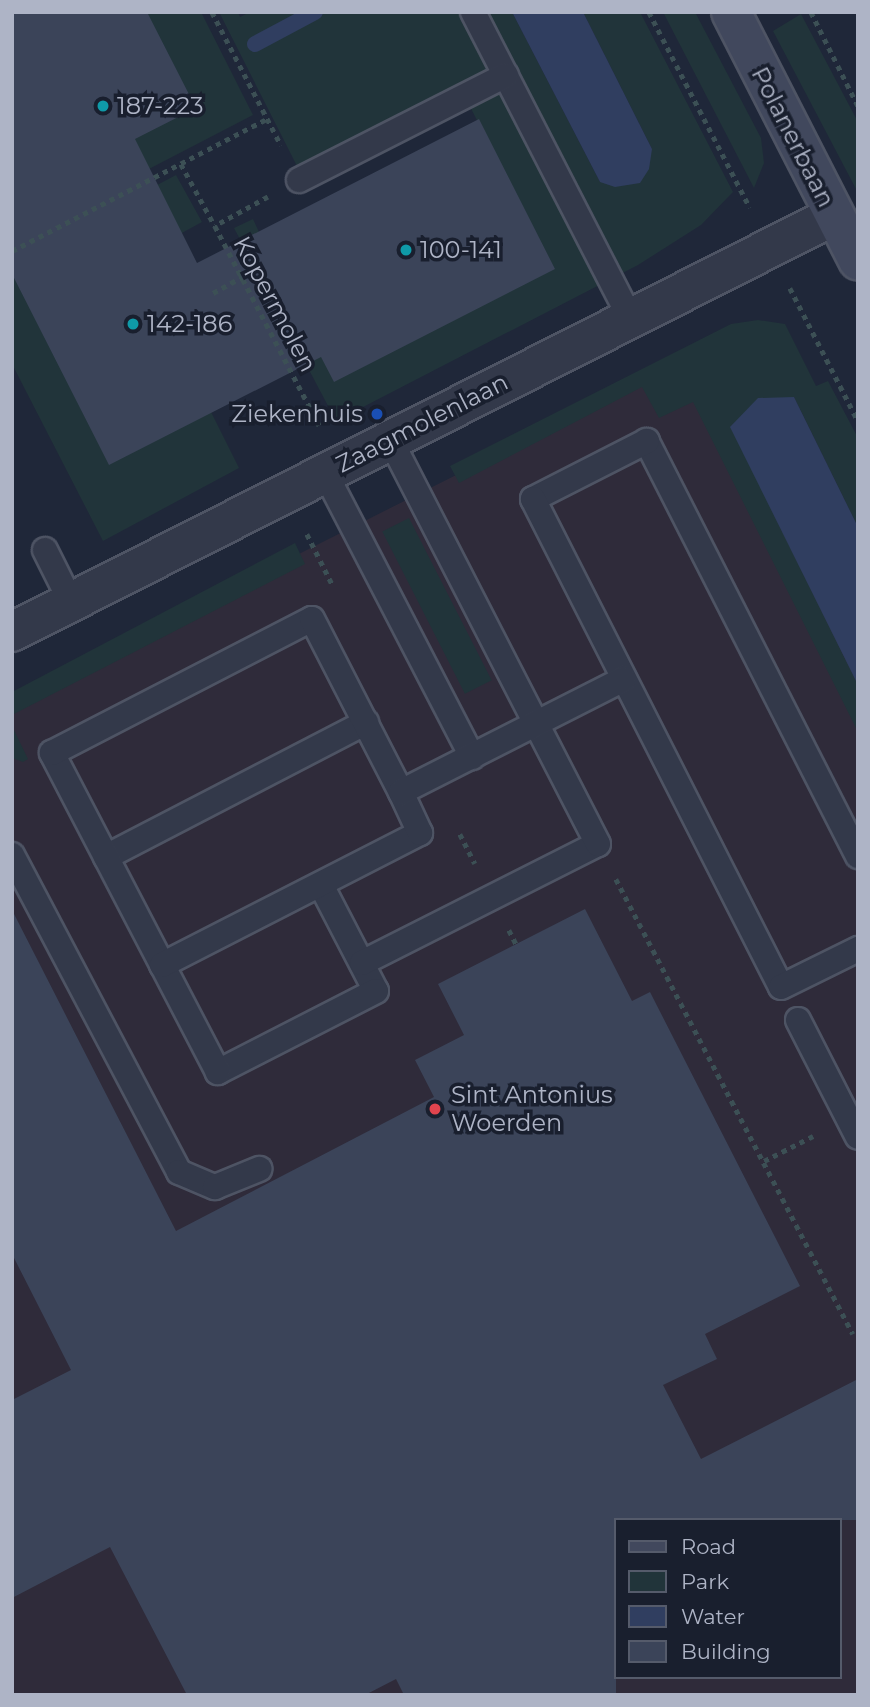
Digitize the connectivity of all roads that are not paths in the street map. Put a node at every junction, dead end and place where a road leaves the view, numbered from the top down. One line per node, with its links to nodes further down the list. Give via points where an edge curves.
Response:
1 (473, 12): 3 (lane)
2 (731, 12): 5 (main road, Polanerbaan)
3 (506, 75): 4 (lane); 7 (lane)
4 (299, 180)
5 (833, 216): 6 (main road, Polanerbaan); 7 (street, Zaagmolenlaan)
6 (858, 260)
7 (629, 316): 8 (street, Zaagmolenlaan)
8 (390, 440): 9 (street, Zaagmolenlaan); 15 (lane)
9 (333, 469): 11 (street, Zaagmolenlaan); 16 (lane)
10 (46, 550): 11 (lane)
11 (71, 602): 12 (street, Zaagmolenlaan)
12 (12, 632)
13 (624, 678): 15 (lane); 19 (lane, via 533,499 648,441); 22 (lane, via 781,987)
14 (366, 722): 17 (lane); 20 (lane); 20 (lane, via 312,619 64,746 52,753)
15 (536, 723): 16 (lane); 23 (lane, via 598,844)
16 (472, 757): 17 (lane)
17 (401, 792): 21 (lane, via 420,832)
18 (12, 855): 27 (lane, via 179,1172 215,1187)
19 (858, 856)
20 (106, 857): 24 (lane)
21 (321, 885): 23 (lane); 24 (lane)
22 (858, 949)
23 (362, 963): 24 (lane, via 376,992 218,1072)
24 (162, 965)
25 (798, 1020): 26 (lane)
26 (858, 1137)
27 (259, 1169)

